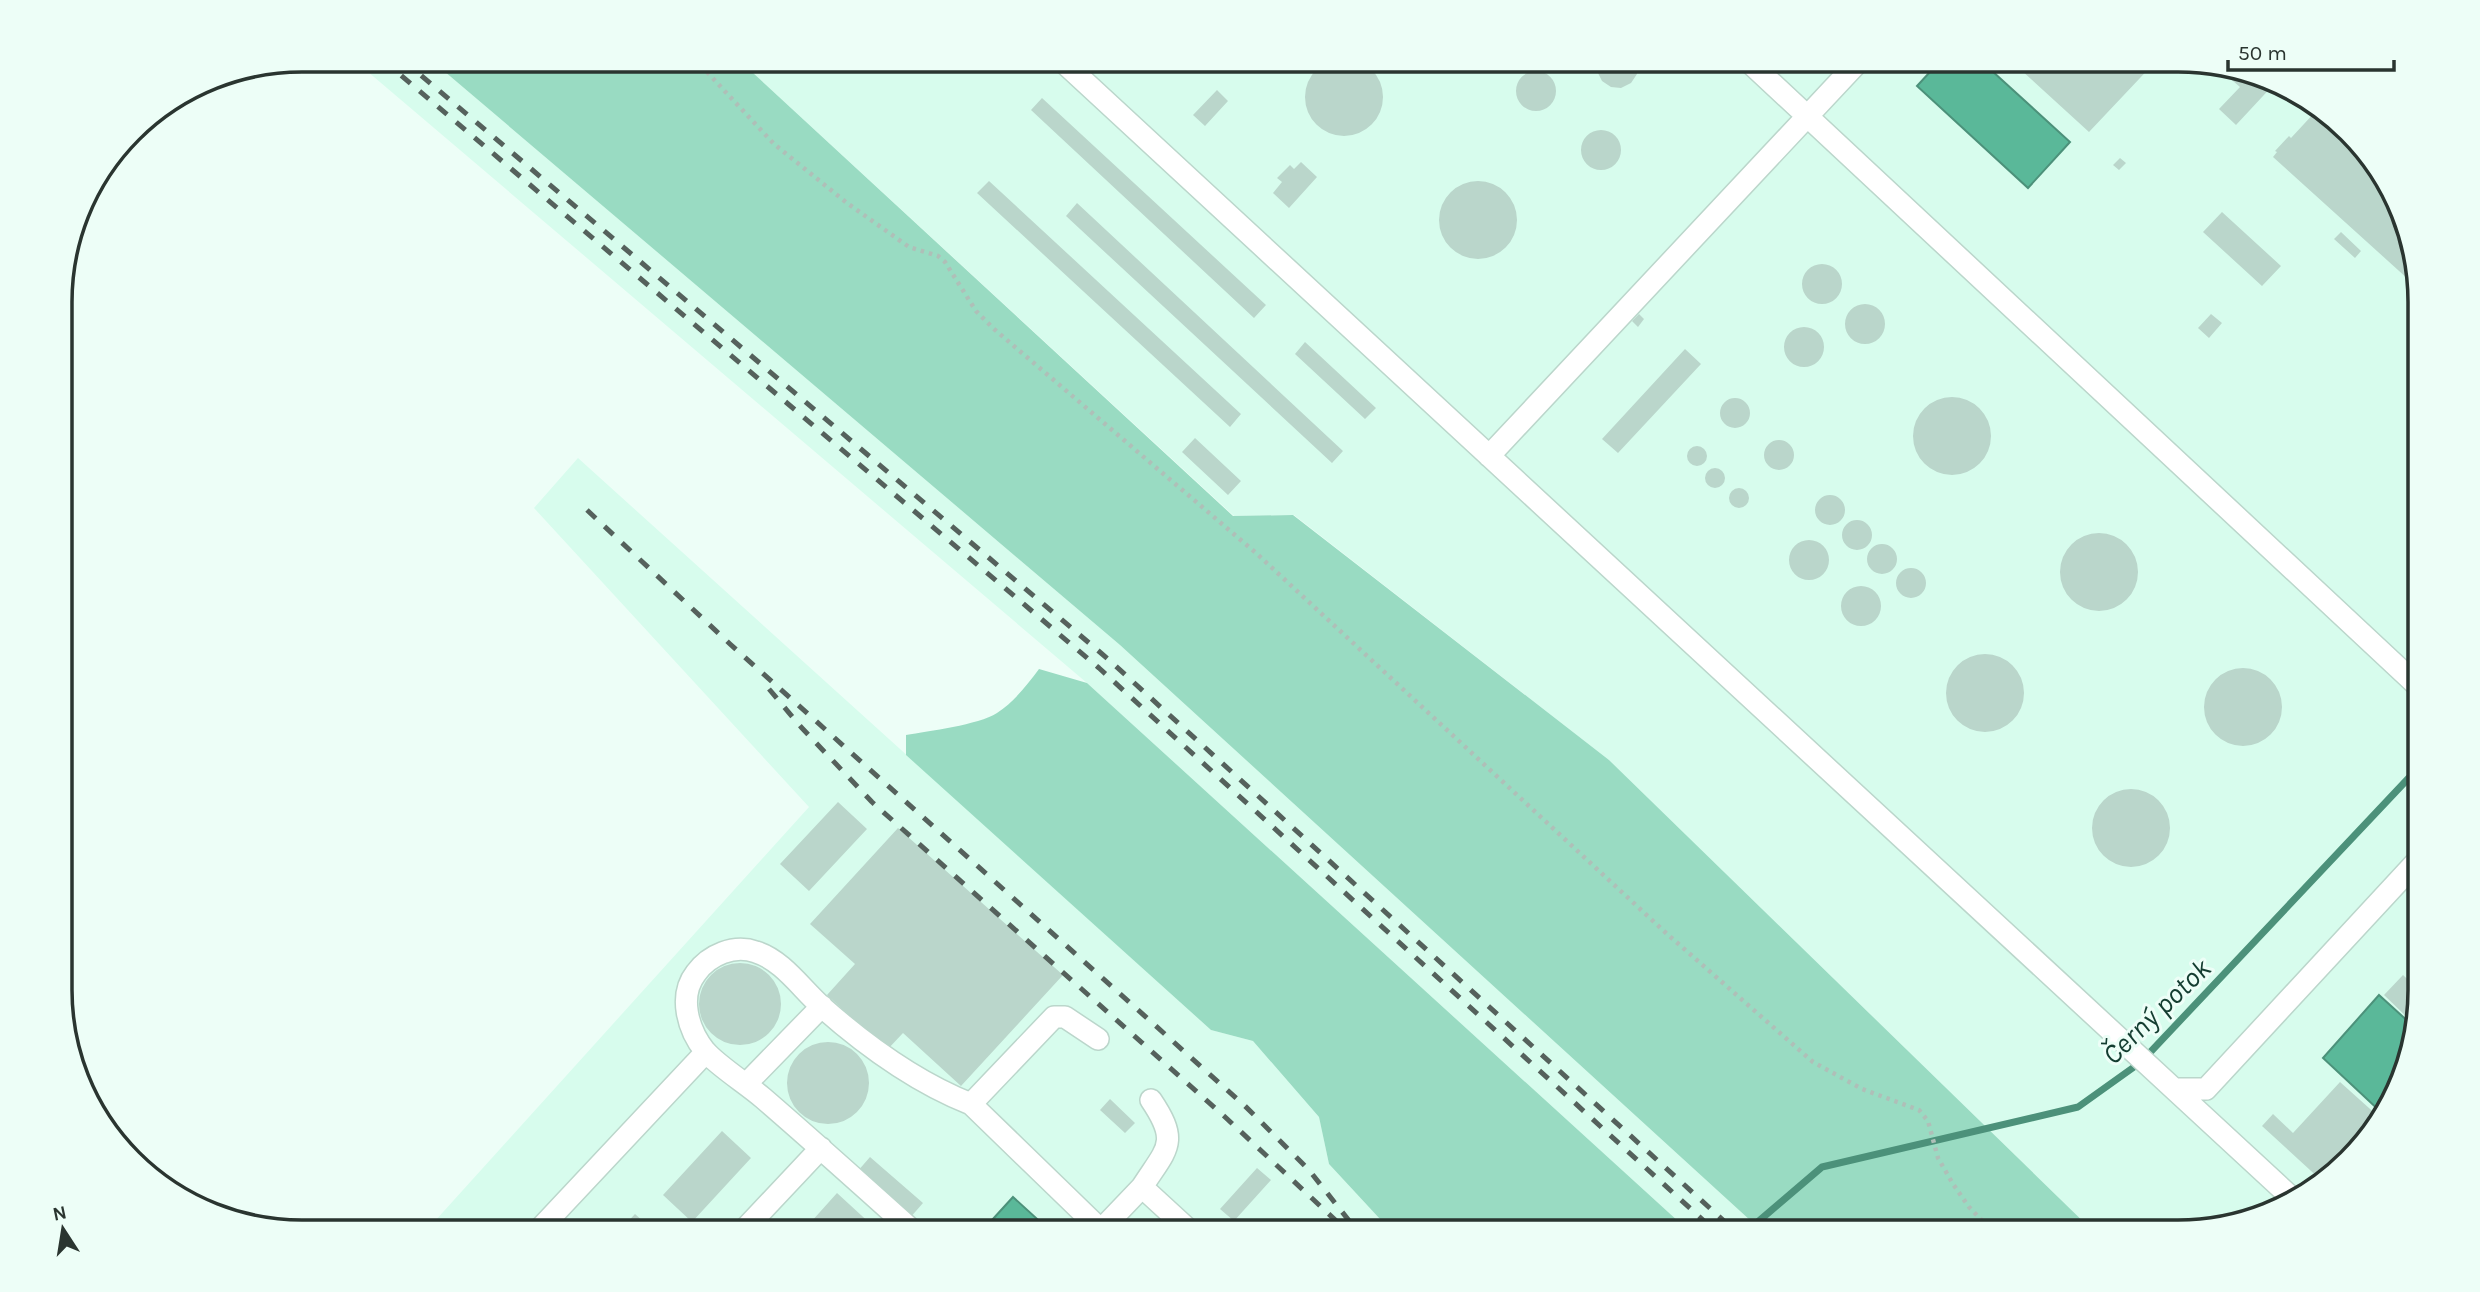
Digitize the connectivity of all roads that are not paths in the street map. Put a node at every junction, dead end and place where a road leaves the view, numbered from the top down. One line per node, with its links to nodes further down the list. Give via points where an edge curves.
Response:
1 (1073, 72): 5 (lane)
2 (1760, 72): 4 (lane)
3 (1849, 72): 4 (lane)
4 (1807, 116): 5 (lane); 6 (lane)
5 (1489, 456): 12 (lane)
6 (2408, 671)
7 (2408, 871): 12 (lane, via 2206,1088)
8 (822, 1006): 10 (lane, via 771,959 755,951 720,953 693,976 687,993 686,1011); 11 (lane); 14 (lane, via 876,1052 938,1091)
9 (1098, 1039): 14 (lane, via 1065,1017 1054,1017)
10 (706, 1052): 11 (lane); 18 (lane)
11 (747, 1083): 15 (lane)
12 (2174, 1088): 17 (lane)
13 (1152, 1100): 16 (lane, via 1165,1120 1169,1141)
14 (971, 1104): 21 (lane)
15 (821, 1148): 19 (lane); 20 (lane)
16 (1142, 1188): 22 (lane); 23 (lane)
17 (2287, 1193)
18 (549, 1220)
19 (752, 1220)
20 (894, 1220)
21 (1089, 1220)
22 (1111, 1220)
23 (1178, 1220)

